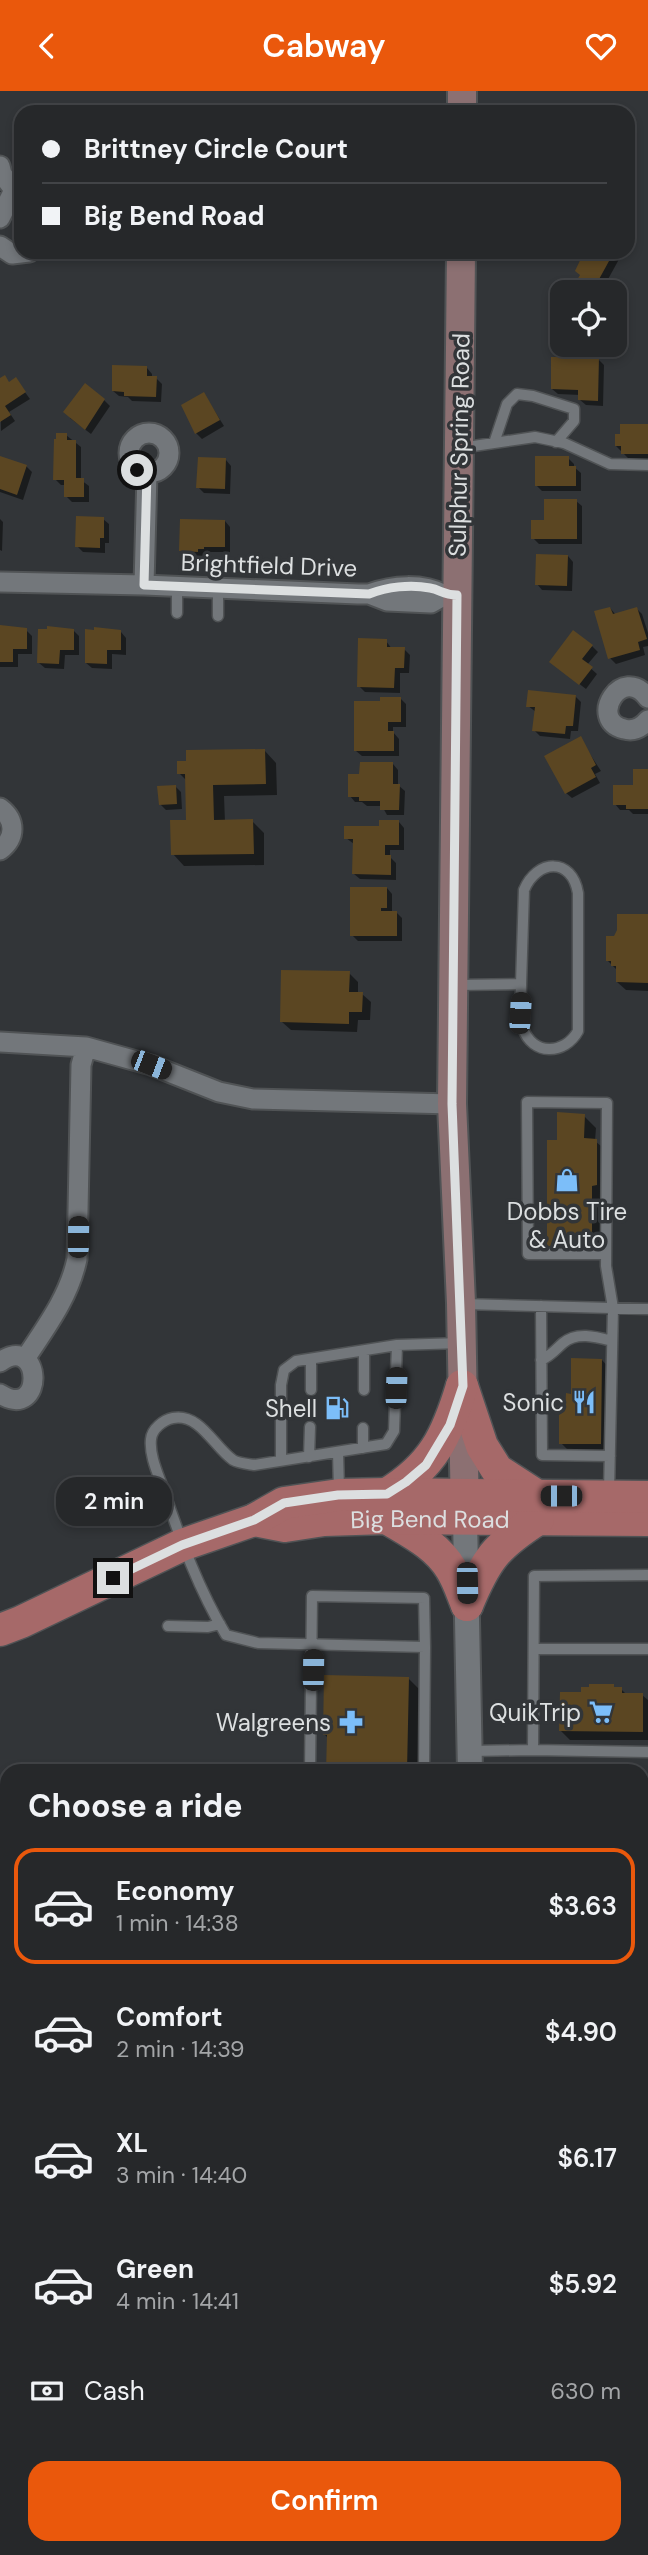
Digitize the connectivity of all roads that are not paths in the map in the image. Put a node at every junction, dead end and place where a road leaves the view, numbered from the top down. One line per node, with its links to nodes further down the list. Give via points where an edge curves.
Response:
1 (0, 166): 2 (street)
2 (14, 189)
3 (14, 198): 4 (street)
4 (0, 218)
5 (461, 259): 8 (main road, Sulphur Spring Road)
6 (556, 442): 7 (lane, via 534,437); 7 (lane, via 574,421 574,409 517,394 507,404); 9 (lane, via 610,464)
7 (494, 443): 8 (lane)
8 (459, 448): 15 (main road, Sulphur Spring Road)
9 (648, 465)
10 (147, 473): 12 (street)
11 (0, 582): 12 (street, Brightfield Drive)
12 (144, 585): 13 (street, Brightfield Drive)
13 (177, 586): 14 (street, Brightfield Drive); 16 (lane)
14 (218, 588): 15 (street, Brightfield Drive, via 369,594 387,601 431,603); 17 (lane)
15 (451, 595): 23 (main road, Sulphur Spring Road)
16 (177, 613)
17 (218, 616)
18 (648, 698): 19 (street, via 641,690 621,689 610,698 608,712 614,725 628,730 642,727)
19 (648, 720)
20 (0, 808): 21 (street, via 11,819 13,830)
21 (0, 850)
22 (521, 984): 22 (lane, via 520,1013 527,1038 551,1050 565,1047 578,1031 578,893 576,881 560,867 540,870 524,890); 23 (lane)
23 (453, 985): 26 (main road, Sulphur Spring Road)
24 (0, 1042): 25 (street)
25 (86, 1047): 26 (street, via 236,1097); 36 (street, via 81,1065 74,1277)
26 (452, 1104): 28 (main road, Sulphur Spring Road)
27 (606, 1254): 27 (lane, via 607,1103 527,1102 528,1254); 30 (lane)
28 (461, 1303): 29 (lane); 33 (main road, Sulphur Spring Road)
29 (541, 1306): 30 (lane); 38 (lane)
30 (613, 1308): 31 (lane); 32 (lane)
31 (648, 1309)
32 (612, 1341): 38 (lane, via 573,1337); 48 (lane)
33 (461, 1343): 34 (lane); 40 (main road, Sulphur Spring Road)
34 (397, 1345): 35 (lane); 46 (lane, via 394,1431 386,1444)
35 (364, 1350): 37 (lane); 42 (lane)
36 (24, 1359): 39 (street, via 10,1357); 43 (street, via 35,1376 31,1390 16,1399)
37 (311, 1359): 41 (lane); 50 (lane, via 296,1361 284,1370)
38 (541, 1360): 48 (lane, via 542,1455)
39 (0, 1362)
40 (463, 1386): 54 (main road, via 450,1425 426,1465); 55 (main road, Sulphur Spring Road); 56 (main road, via 482,1446 497,1470)
41 (311, 1390)
42 (364, 1390)
43 (0, 1394)
44 (310, 1427): 49 (lane)
45 (363, 1427): 46 (lane)
46 (363, 1448): 47 (lane)
47 (338, 1452): 49 (lane); 51 (lane)
48 (610, 1455): 52 (lane)
49 (309, 1457): 50 (lane)
50 (281, 1461): 59 (lane, via 254,1465 234,1460 189,1420 173,1418 157,1426 151,1439 154,1461)
51 (338, 1495): 54 (main road, Big Bend Road); 57 (main road, Big Bend Road, via 284,1503)
52 (609, 1497): 53 (main road, Big Bend Road); 56 (main road, Big Bend Road)
53 (648, 1497)
54 (387, 1506): 55 (main road, Big Bend Road); 57 (main road, Big Bend Road, via 285,1526); 61 (main road, via 441,1556)
55 (465, 1506): 56 (main road, Big Bend Road); 61 (street, Sulphur Spring Road)
56 (538, 1508): 58 (main road, Big Bend Road); 61 (main road, via 499,1547 478,1577)
57 (254, 1520): 59 (main road, Big Bend Road)
58 (648, 1520)
59 (182, 1545): 62 (lane); 64 (main road, Big Bend Road)
60 (648, 1575): 67 (lane, via 534,1576)
61 (467, 1605): 71 (street, Sulphur Spring Road)
62 (220, 1624): 63 (lane); 65 (lane, via 226,1635 258,1643)
63 (168, 1626)
64 (0, 1630)
65 (313, 1645): 66 (lane); 66 (lane, via 313,1596 396,1597 424,1598); 72 (lane)
66 (425, 1647): 73 (lane)
67 (534, 1649): 68 (lane); 69 (lane)
68 (648, 1649)
69 (533, 1750): 70 (lane); 71 (lane)
70 (648, 1752)
71 (470, 1761)
72 (310, 1764)
73 (424, 1764)

